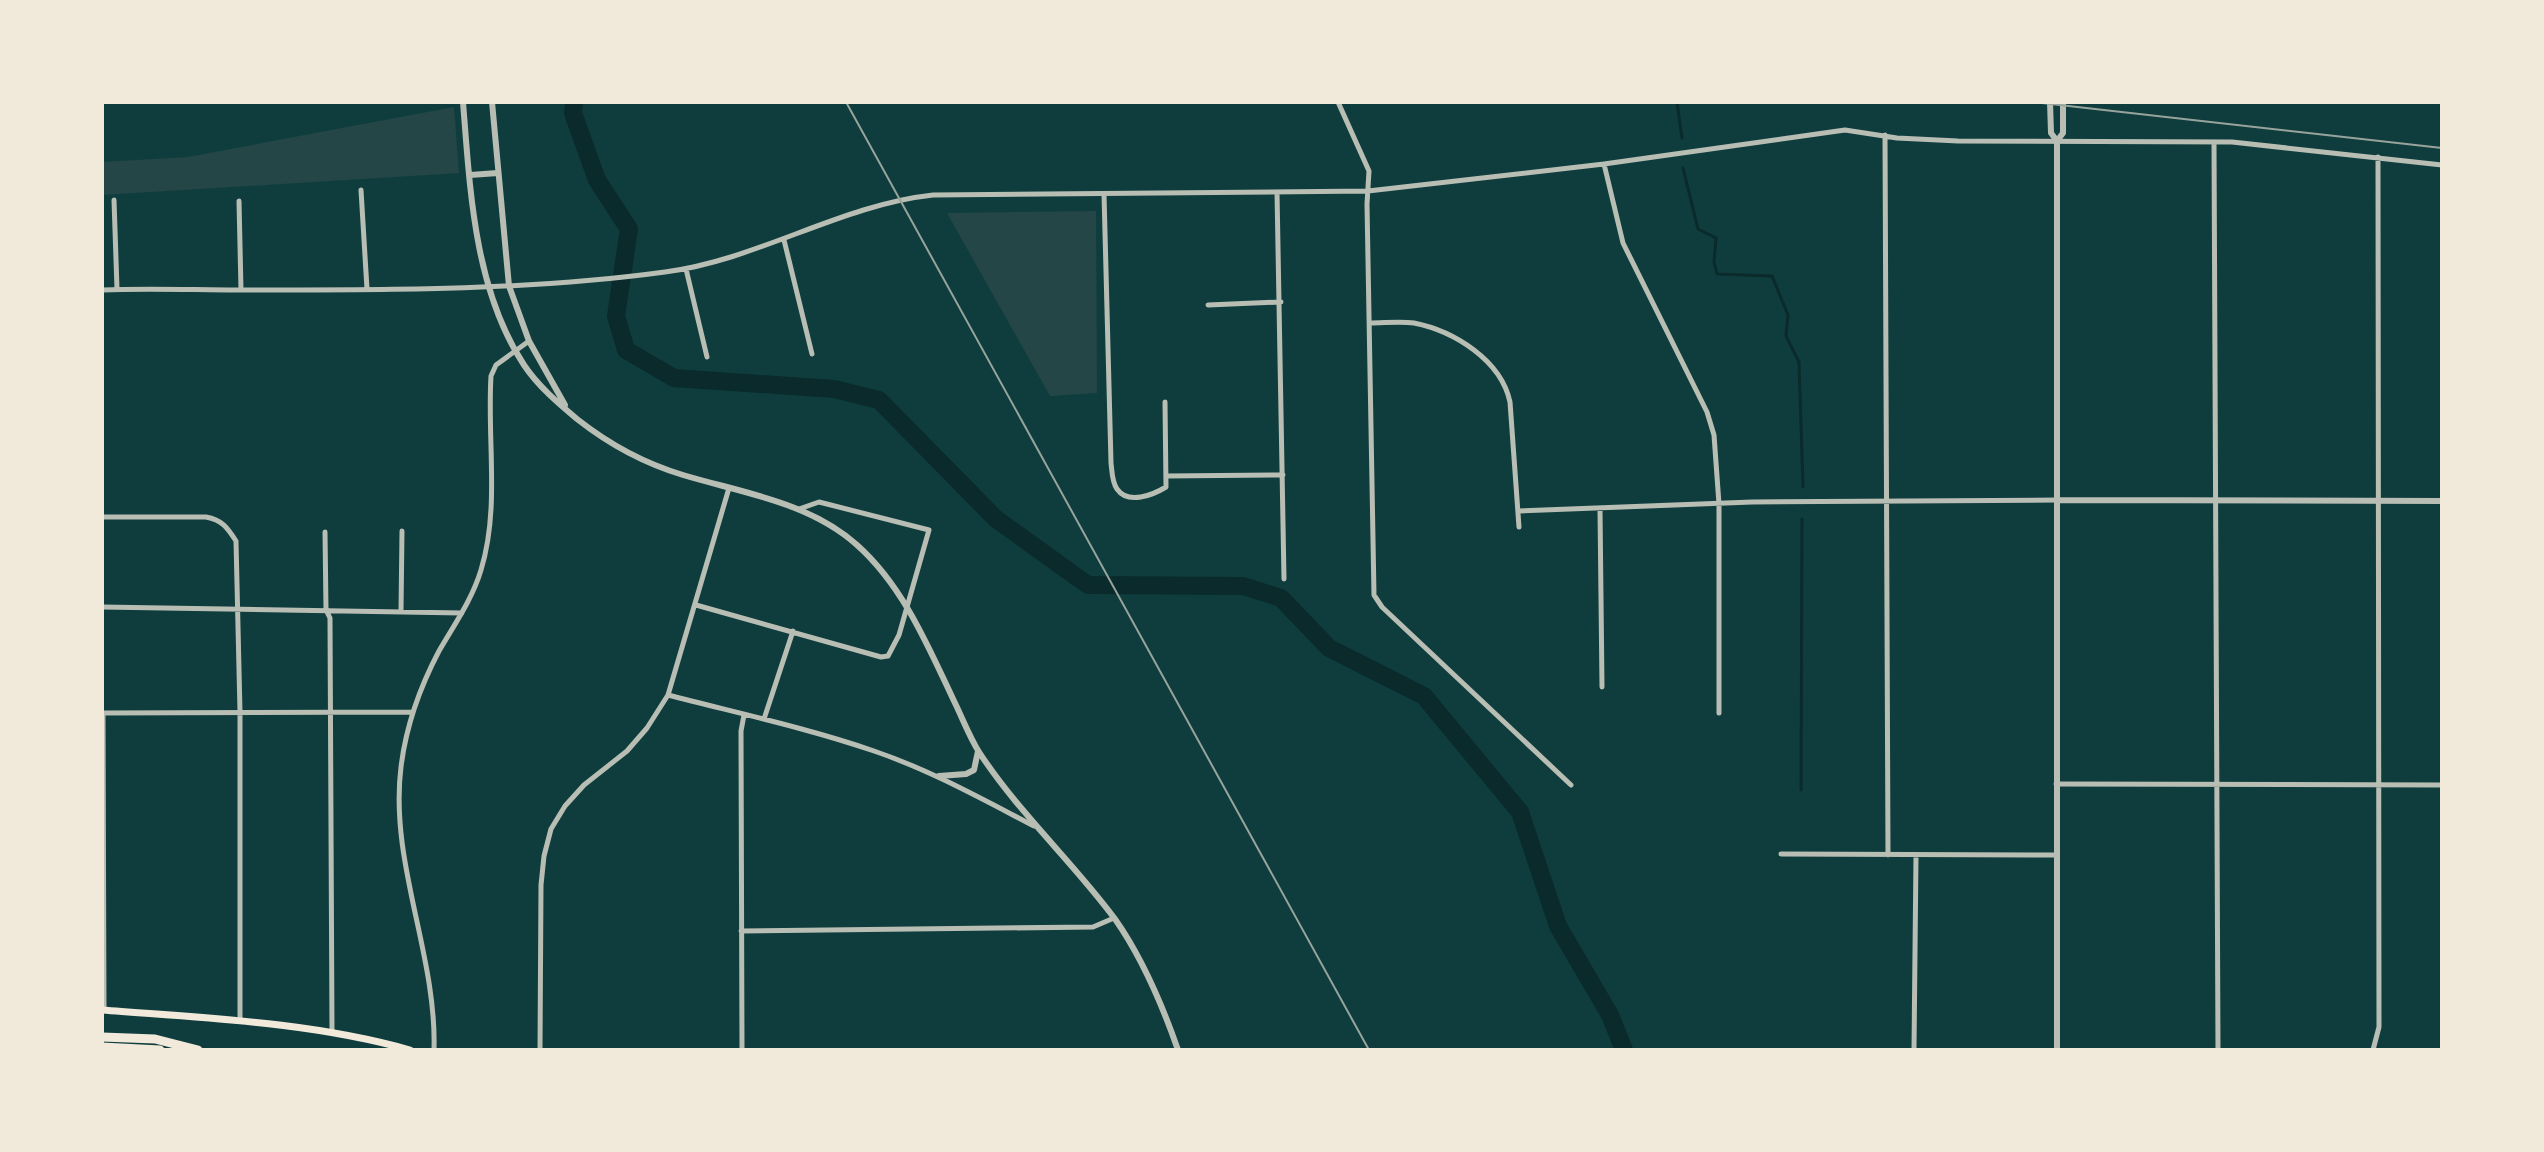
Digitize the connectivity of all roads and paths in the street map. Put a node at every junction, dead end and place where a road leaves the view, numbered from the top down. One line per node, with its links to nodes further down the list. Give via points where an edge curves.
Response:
1 (463, 102): 13 (street)
2 (492, 102): 12 (street)
3 (1338, 102): 15 (street, via 1369,171)
4 (2050, 102): 7 (street, via 2051,133)
5 (2063, 102): 7 (street, via 2063,133)
6 (1885, 135): 7 (street); 10 (street, via 1828,131); 42 (street)
7 (2057, 141): 8 (street); 41 (street)
8 (2214, 142): 9 (street); 40 (street)
9 (2378, 157): 11 (street); 43 (street)
10 (1604, 164): 15 (street); 45 (street, via 1623,243 1707,412)
11 (2442, 165)
12 (498, 173): 13 (street); 22 (street)
13 (470, 175): 23 (street)
14 (361, 190): 25 (street)
15 (1368, 191): 16 (street); 30 (street)
16 (1277, 192): 17 (street); 28 (street)
17 (1104, 194): 20 (street, via 908,198); 38 (street, via 1114,482 1117,491 1136,498 1166,487)
18 (114, 200): 24 (street)
19 (239, 201): 27 (street)
20 (784, 240): 21 (street); 33 (street)
21 (686, 269): 22 (street); 34 (street)
22 (509, 286): 23 (street); 31 (street)
23 (490, 287): 25 (street); 32 (street)
24 (117, 289): 26 (street); 27 (street)
25 (367, 289): 27 (street)
26 (102, 290)
27 (241, 290)
28 (1281, 302): 29 (street); 37 (street)
29 (1208, 305)
30 (1370, 323): 48 (street, via 1411,322 1431,328 1493,365 1510,402); 76 (street, via 1374,595)
31 (529, 341): 32 (street); 36 (street)
32 (515, 350): 36 (street, via 539,385); 60 (street, via 491,376 490,527 481,570)
33 (812, 354)
34 (707, 357)
35 (1165, 402): 38 (street)
36 (569, 412): 39 (street, via 624,453)
37 (1283, 475): 38 (street); 53 (street)
38 (1167, 476)
39 (729, 488): 46 (street); 54 (street)
40 (2217, 499): 41 (street); 43 (street); 74 (street)
41 (2058, 500): 42 (street); 73 (street)
42 (1886, 501): 45 (street); 80 (street)
43 (2378, 501): 44 (street); 75 (street)
44 (2442, 501)
45 (1719, 504): 47 (street); 68 (street)
46 (799, 509): 57 (street, via 832,525 859,547); 57 (street, via 819,502 929,530)
47 (1600, 509): 48 (street); 62 (street)
48 (1518, 511): 50 (street)
49 (102, 517): 56 (street, via 217,519 236,541)
50 (1519, 527)
51 (402, 531): 59 (street)
52 (325, 532): 58 (street)
53 (1284, 579)
54 (696, 605): 61 (street); 63 (street)
55 (102, 607): 56 (street)
56 (238, 608): 58 (street); 65 (street)
57 (907, 608): 61 (street, via 888,656); 71 (street)
58 (326, 610): 59 (street); 64 (street)
59 (401, 611): 60 (street)
60 (462, 613): 66 (street)
61 (793, 631): 70 (street)
62 (1602, 687)
63 (668, 695): 69 (street); 94 (street, via 637,740 584,785 551,829 541,885)
64 (331, 711): 65 (street); 66 (street); 87 (street)
65 (240, 712): 67 (street); 86 (street)
66 (413, 712): 93 (street, via 401,766 400,812)
67 (102, 713): 85 (street)
68 (1719, 713)
69 (744, 715): 70 (street); 84 (street)
70 (764, 719): 72 (street, via 874,750)
71 (978, 751): 72 (street, via 974,770); 78 (street)
72 (939, 776): 78 (street)
73 (2056, 784): 74 (street); 82 (street)
74 (2217, 784): 75 (street); 99 (street)
75 (2378, 784): 77 (street); 100 (street, via 2379,1027)
76 (1571, 785)
77 (2442, 785)
78 (1035, 826): 83 (street)
79 (1781, 854): 80 (street)
80 (1888, 855): 81 (street)
81 (1916, 855): 82 (street); 97 (street)
82 (2056, 855): 98 (street)
83 (1114, 918): 84 (street, via 1093,927); 96 (street, via 1165,1011)
84 (741, 931): 95 (street)
85 (103, 1010): 86 (main road)
86 (240, 1021): 87 (main road)
87 (332, 1034): 92 (main road)
88 (102, 1037): 91 (highway, via 155,1039)
89 (102, 1047): 90 (highway)
90 (160, 1050)
91 (198, 1050)
92 (410, 1050)
93 (434, 1050)
94 (540, 1050)
95 (742, 1050)
96 (1178, 1050)
97 (1914, 1050)
98 (2057, 1050)
99 (2218, 1050)
100 (2373, 1050)

